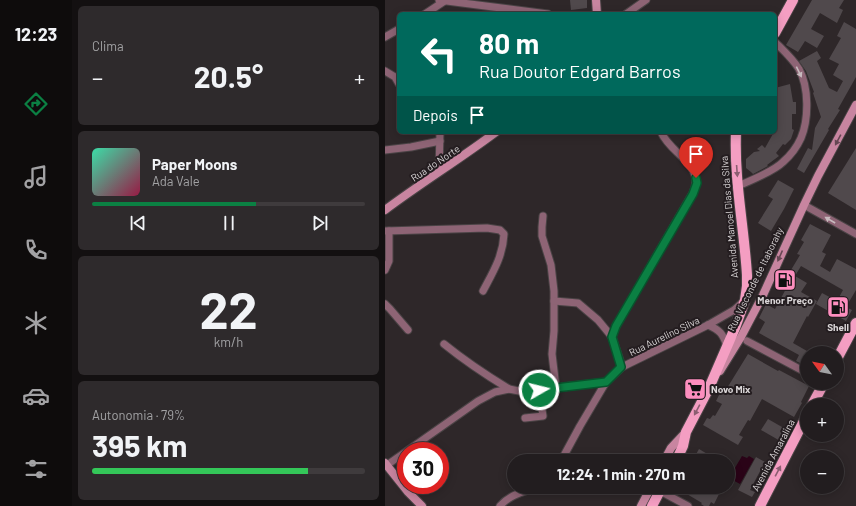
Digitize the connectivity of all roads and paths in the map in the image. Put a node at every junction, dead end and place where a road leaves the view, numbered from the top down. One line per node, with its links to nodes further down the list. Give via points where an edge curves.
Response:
1 (439, 0): 2 (street)
2 (446, 0): 6 (street); 7 (street)
3 (595, 0): 8 (street)
4 (646, 0): 9 (street)
5 (793, 0): 10 (main road)
6 (428, 12)
7 (530, 12)
8 (597, 12)
9 (629, 12)
10 (777, 29)
11 (397, 30): 12 (street)
12 (385, 37)
13 (777, 44): 24 (street, one-way to 24, via 792,60 804,82 807,105 805,126 797,146 782,163)
14 (385, 71): 15 (street)
15 (397, 80)
16 (856, 105): 25 (street, Rua Visconde de Itaborahy, one-way to 25)
17 (440, 134): 21 (street)
18 (493, 134): 23 (street, Rua do Norte)
19 (662, 134): 38 (street, via 692,168 697,183)
20 (736, 134): 24 (main road, Avenida Manoel Dias da Silva, one-way to 24)
21 (440, 141): 22 (street); 23 (street)
22 (385, 150)
23 (439, 171): 26 (street, Rua do Norte)
24 (738, 186): 32 (main road, Avenida Manoel Dias da Silva, via 747,269)
25 (804, 205): 29 (street, one-way to 25); 48 (street, Rua Visconde de Itaborahy, one-way to 48, via 763,295 731,355)
26 (385, 210)
27 (543, 216): 33 (street, via 542,236 551,265)
28 (387, 231): 30 (street, via 389,261); 31 (street, via 487,228 500,230 504,234 504,244)
29 (856, 234)
30 (385, 270)
31 (483, 291)
32 (745, 300): 36 (street, Rua Aurelino Silva, via 734,310); 41 (main road, Avenida Manoel Dias da Silva)
33 (554, 301): 38 (street, via 578,303 598,320); 47 (street, via 552,354)
34 (385, 304): 37 (street)
35 (856, 323): 42 (main road)
36 (708, 325): 41 (street, Rua Aurelino Silva, via 720,332); 43 (street, Rua Aurelino Silva)
37 (408, 330)
38 (612, 337): 43 (street)
39 (747, 341): 44 (street)
40 (444, 344): 46 (street)
41 (727, 346): 48 (main road, Avenida Manoel Dias da Silva)
42 (844, 346)
43 (621, 367): 45 (street, Rua Aurelino Silva)
44 (800, 369)
45 (606, 382): 47 (street); 53 (street, Rua Aurelino Silva)
46 (509, 388): 49 (street); 56 (street, via 478,401)
47 (556, 388): 49 (street)
48 (709, 388): 52 (main road, Rua Visconde de Itaborahy, one-way to 52)
49 (539, 390): 50 (street, via 543,416)
50 (525, 418)
51 (800, 428): 66 (main road, Avenida Amaralina, one-way to 51)
52 (686, 432): 54 (street); 55 (main road, Rua Visconde de Itaborahy)
53 (565, 454)
54 (668, 454)
55 (679, 454)
56 (386, 464): 61 (street)
57 (517, 494): 62 (street)
58 (652, 494): 63 (street)
59 (656, 494): 64 (main road)
60 (668, 494): 65 (street)
61 (422, 506)
62 (500, 506)
63 (641, 506)
64 (652, 506)
65 (687, 506)
66 (759, 506)

